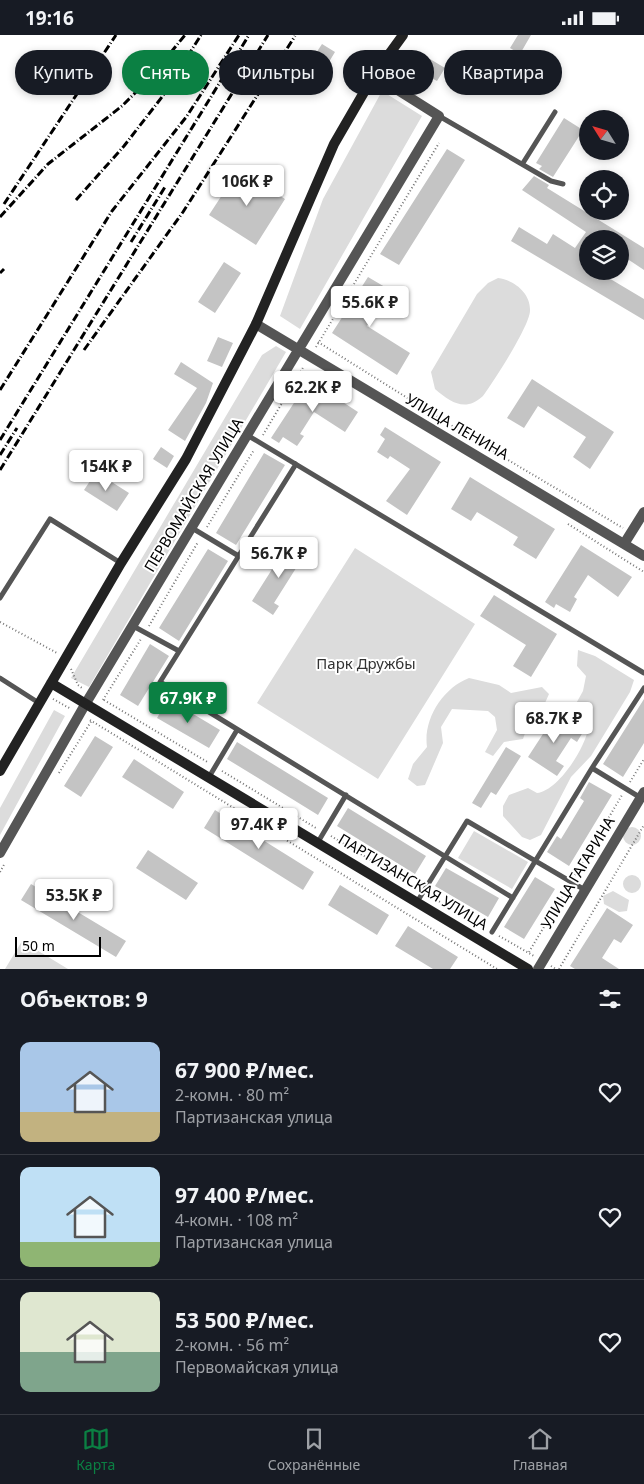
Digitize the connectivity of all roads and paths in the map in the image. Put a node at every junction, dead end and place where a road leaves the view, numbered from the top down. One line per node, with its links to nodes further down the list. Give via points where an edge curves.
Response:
1 (403, 35): 2 (main road, ПЕРВОМАЙСКАЯ УЛИЦА)
2 (392, 50)
3 (362, 95): 10 (main road, ПЕРВОМАЙСКАЯ УЛИЦА, via 334,144)
4 (406, 95): 6 (street)
5 (555, 112): 8 (lane)
6 (439, 116): 8 (lane); 12 (street, ПЕРВОМАЙСКАЯ УЛИЦА)
7 (439, 143): 11 (path)
8 (523, 163): 9 (lane, via 551,181)
9 (564, 184)
10 (256, 324): 12 (street, УЛИЦА ЛЕНИНА); 24 (main road, ПЕРВОМАЙСКАЯ УЛИЦА, via 186,459)
11 (318, 342): 13 (path); 19 (path)
12 (299, 350): 13 (street, УЛИЦА ЛЕНИНА); 14 (street, ПЕРВОМАЙСКАЯ УЛИЦА)
13 (310, 356): 15 (path); 21 (street, УЛИЦА ЛЕНИНА)
14 (247, 435): 15 (lane); 18 (street, ПЕРВОМАЙСКАЯ УЛИЦА)
15 (259, 442): 16 (lane); 20 (path)
16 (296, 463): 22 (lane); 31 (lane)
17 (644, 512): 19 (street)
18 (192, 528): 20 (lane); 27 (street, ПЕРВОМАЙСКАЯ УЛИЦА)
19 (630, 532): 21 (street)
20 (203, 535): 22 (lane); 28 (path)
21 (624, 543): 23 (street, УЛИЦА ЛЕНИНА)
22 (237, 555): 29 (lane)
23 (644, 556)
24 (121, 563): 25 (lane, via 50,519); 30 (main road, ПЕРВОМАЙСКАЯ УЛИЦА)
25 (0, 598)
26 (0, 622): 30 (path)
27 (133, 626): 28 (lane); 35 (street, ПЕРВОМАЙСКАЯ УЛИЦА)
28 (145, 632): 29 (lane); 36 (path)
29 (179, 651): 41 (lane, via 160,682)
30 (66, 658): 33 (main road, ПЕРВОМАЙСКАЯ УЛИЦА); 35 (path, via 78,685)
31 (644, 673)
32 (0, 679): 37 (lane)
33 (51, 683): 35 (main road, ПАРТИЗАНСКАЯ УЛИЦА); 37 (main road, ПЕРВОМАЙСКАЯ УЛИЦА)
34 (644, 688): 44 (lane)
35 (89, 698): 36 (path); 38 (main road, ПАРТИЗАНСКАЯ УЛИЦА); 39 (street, ПЕРВОМАЙСКАЯ УЛИЦА)
36 (103, 700): 38 (path); 43 (path)
37 (39, 703): 39 (path, via 52,698); 45 (main road, ПЕРВОМАЙСКАЯ УЛИЦА)
38 (98, 709): 40 (path); 46 (main road, ПАРТИЗАНСКАЯ УЛИЦА)
39 (79, 714): 40 (path); 54 (street, ПЕРВОМАЙСКАЯ УЛИЦА)
40 (91, 721): 47 (path); 68 (path)
41 (238, 730): 43 (lane); 49 (lane)
42 (644, 759): 48 (path)
43 (215, 766): 46 (lane); 52 (path)
44 (592, 768): 48 (lane); 56 (lane)
45 (0, 771)
46 (209, 777): 53 (main road, ПАРТИЗАНСКАЯ УЛИЦА)
47 (56, 779)
48 (626, 788): 50 (lane); 59 (path)
49 (346, 795): 52 (lane); 55 (lane)
50 (643, 796): 60 (street, УЛИЦА ГАГАРИНА)
51 (644, 825): 69 (path)
52 (324, 832): 53 (lane); 61 (path)
53 (318, 842): 63 (main road, ПАРТИЗАНСКАЯ УЛИЦА)
54 (0, 853)
55 (445, 856): 56 (lane, via 467,821); 61 (lane); 62 (lane)
56 (536, 861): 59 (lane); 62 (lane)
57 (6, 863): 58 (path)
58 (0, 872)
59 (571, 882): 60 (lane); 65 (path)
60 (585, 890): 66 (street, УЛИЦА ГАГАРИНА)
61 (423, 891): 63 (lane); 64 (path)
62 (513, 898): 64 (lane)
63 (417, 901): 67 (main road, ПАРТИЗАНСКАЯ УЛИЦА)
64 (492, 932): 65 (path)
65 (528, 953): 66 (path); 67 (path)
66 (540, 965): 69 (path)
67 (525, 967)
68 (497, 969)
69 (557, 969)

